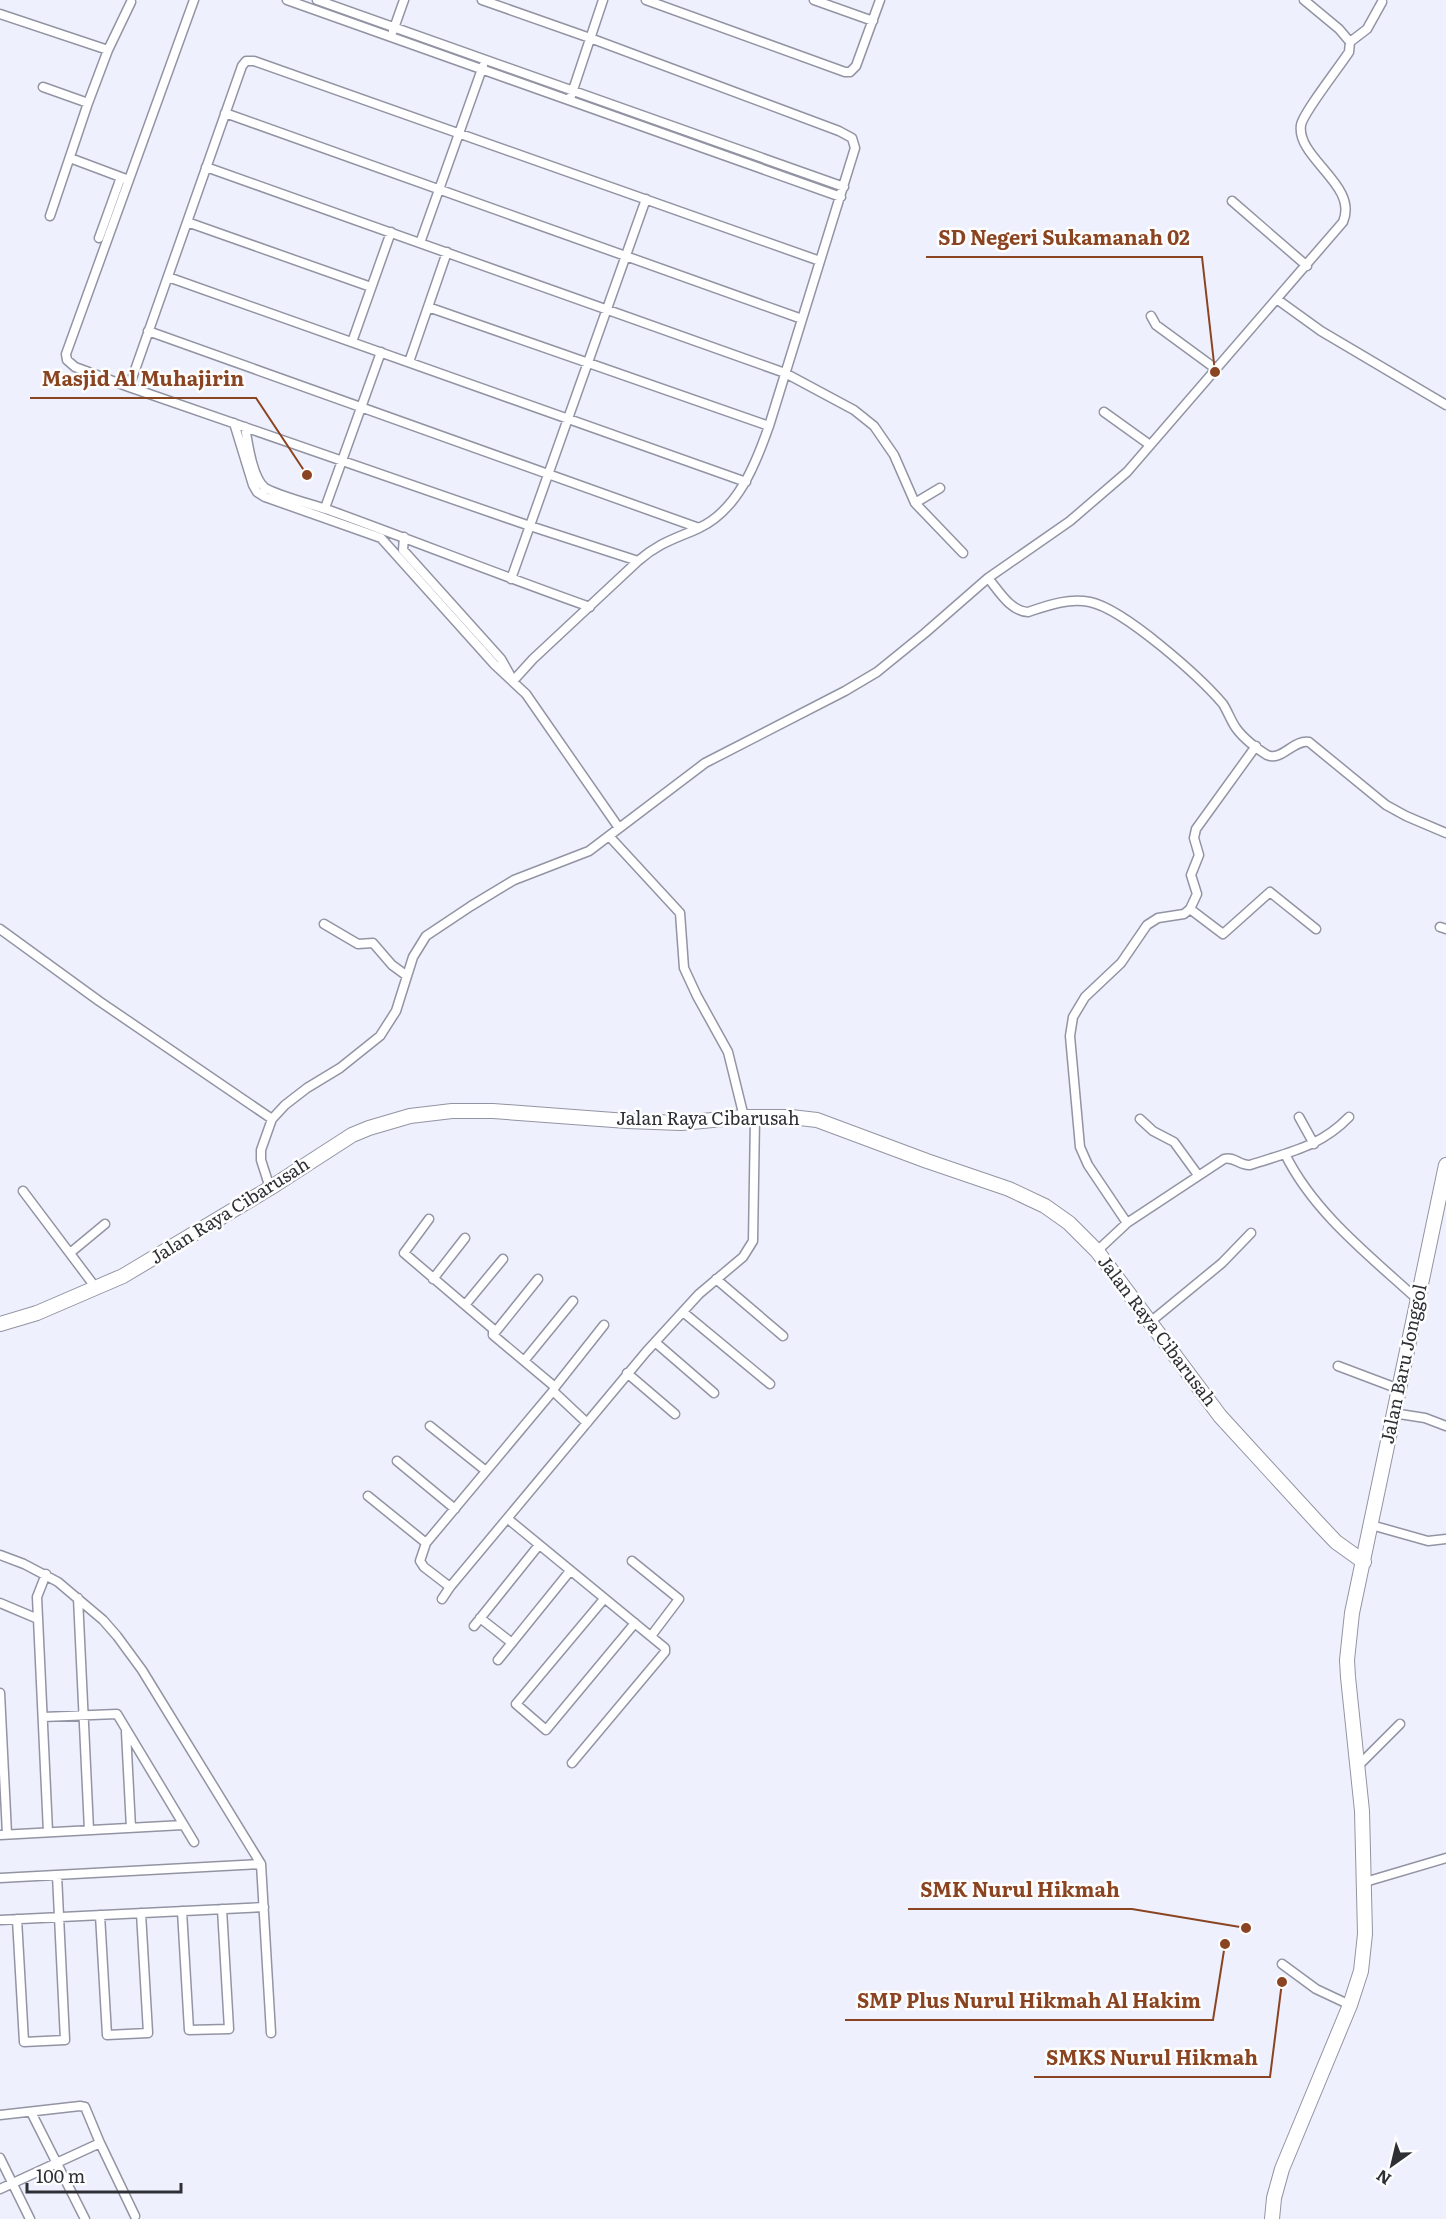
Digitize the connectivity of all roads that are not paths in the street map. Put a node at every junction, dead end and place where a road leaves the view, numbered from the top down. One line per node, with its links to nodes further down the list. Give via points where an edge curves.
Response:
1 (194, 0): 30 (street)
2 (287, 0): 16 (street)
3 (317, 0): 15 (street)
4 (404, 0): 15 (street)
5 (482, 0): 17 (street)
6 (603, 0): 17 (street)
7 (646, 0): 14 (street, via 845,72 856,66)
8 (814, 0): 14 (street)
9 (880, 0): 14 (street)
10 (1304, 0): 18 (street)
11 (131, 1): 19 (street)
12 (1382, 2): 18 (street, via 1367,28)
13 (0, 14): 19 (street)
14 (873, 21)
15 (394, 28): 16 (street); 20 (street)
16 (391, 37): 21 (street)
17 (590, 38): 23 (street); 31 (street, via 846,134 855,148)
18 (1350, 42): 44 (street, via 1350,52 1302,122 1305,143 1341,192 1347,207 1344,222)
19 (108, 50): 25 (street)
20 (485, 60): 21 (street); 23 (street)
21 (482, 69): 24 (street); 27 (street)
22 (43, 87): 25 (street)
23 (572, 91): 24 (street); 31 (street)
24 (569, 100): 33 (street)
25 (88, 103): 28 (street)
26 (225, 113): 27 (street, via 242,66 246,61 254,61); 29 (street); 32 (street)
27 (459, 132): 32 (street); 34 (street)
28 (70, 158): 30 (street); 36 (street)
29 (206, 167): 37 (street); 38 (street)
30 (125, 178): 39 (street); 59 (street, via 66,354 75,367)
31 (844, 188): 33 (street)
32 (439, 190): 40 (street); 42 (street)
33 (840, 197): 43 (street)
34 (646, 199): 42 (street); 43 (street)
35 (1232, 201): 44 (street)
36 (50, 216)
37 (187, 222): 45 (street); 46 (street)
38 (391, 232): 40 (street); 46 (street)
39 (99, 238)
40 (420, 243): 41 (street)
41 (447, 252): 48 (street); 49 (street)
42 (626, 257): 49 (street); 51 (street)
43 (820, 261): 51 (street)
44 (1307, 266): 47 (street)
45 (168, 277): 52 (street); 53 (street)
46 (371, 287): 53 (street)
47 (1278, 300): 57 (street); 60 (street, via 1321,331)
48 (428, 307): 55 (street); 56 (street)
49 (607, 309): 56 (street); 58 (street)
50 (1151, 316): 57 (street, via 1156,325)
51 (802, 319): 58 (street)
52 (148, 331): 59 (street); 61 (street)
53 (352, 342): 54 (street)
54 (381, 352): 55 (street); 61 (street)
55 (409, 362): 63 (street)
56 (588, 364): 63 (street); 65 (street)
57 (1216, 369): 67 (street)
58 (785, 373): 65 (street); 72 (street, via 854,410 874,426 894,455)
59 (129, 387): 64 (street)
60 (1446, 405)
61 (362, 407): 68 (street); 69 (street)
62 (1104, 412): 67 (street)
63 (568, 418): 69 (street); 70 (street)
64 (234, 423): 66 (street); 82 (street, via 257,492 381,538)
65 (768, 426): 70 (street)
66 (245, 427): 68 (street); 73 (street, via 250,454 263,486)
67 (1150, 445): 79 (street, via 1097,500)
68 (342, 461): 73 (street); 74 (street)
69 (549, 473): 74 (street); 75 (street)
70 (746, 482): 75 (street, via 721,512)
71 (940, 488): 72 (street)
72 (915, 503): 77 (street)
73 (326, 508): 76 (street)
74 (530, 526): 78 (street); 80 (street)
75 (700, 528): 78 (street, via 666,540)
76 (404, 537): 80 (street); 82 (street, via 403,550 501,659)
77 (963, 553)
78 (638, 561): 81 (street)
79 (988, 578): 83 (street, via 1022,612 1069,600 1091,602 1126,620 1219,700 1240,733); 84 (street, via 863,681 705,763)
80 (511, 579): 81 (street)
81 (590, 607): 82 (street)
82 (513, 681): 84 (street, via 538,710)
83 (1256, 746): 85 (street, via 1273,757 1298,743 1309,742 1386,805); 87 (street, via 1196,829 1194,838 1199,855 1191,875 1197,894)
84 (619, 828): 86 (street)
85 (1446, 832)
86 (609, 836): 91 (street, via 589,851 514,880 436,929 418,946); 94 (street, via 680,913 684,968 728,1052)
87 (1190, 909): 90 (street, via 1223,934 1270,892); 105 (street, via 1184,915 1158,918 1147,925 1115,969 1085,997 1073,1017 1070,1036 1080,1147)
88 (324, 924): 91 (street, via 358,944 373,943)
89 (0, 929): 95 (street)
90 (1316, 929)
91 (407, 976): 95 (street, via 396,1011 380,1036 292,1099)
92 (1299, 1117): 97 (street)
93 (1349, 1117): 97 (street, via 1336,1131)
94 (750, 1118): 102 (main road, Jalan Raya Cibarusah, via 681,1123 493,1111 428,1113 352,1135); 109 (main road, Jalan Raya Cibarusah, via 817,1120 1010,1189 1069,1223); 114 (street, via 753,1241 743,1257)
95 (272, 1119): 102 (street, via 261,1150)
96 (1140, 1119): 100 (street, via 1174,1142)
97 (1314, 1144): 98 (street)
98 (1285, 1154): 100 (street, via 1250,1166 1224,1159); 116 (street, via 1304,1189 1318,1205)
99 (1446, 1165): 101 (main road, Jalan Baru Jonggol)
100 (1198, 1175): 105 (street)
101 (1444, 1187): 116 (main road, Jalan Baru Jonggol)
102 (270, 1188): 115 (main road, Jalan Raya Cibarusah, via 134,1270)
103 (23, 1191): 110 (street)
104 (429, 1219): 112 (street, via 404,1253)
105 (1127, 1223): 109 (street)
106 (105, 1224): 110 (street)
107 (1251, 1233): 120 (street, via 1222,1263)
108 (465, 1238): 112 (street)
109 (1097, 1251): 120 (main road, Jalan Raya Cibarusah)
110 (70, 1253): 115 (street)
111 (503, 1259): 118 (street)
112 (433, 1279): 118 (street)
113 (538, 1279): 123 (street)
114 (716, 1279): 119 (street); 124 (street)
115 (96, 1288): 121 (main road, Jalan Raya Cibarusah, via 37,1314)
116 (1418, 1300): 131 (main road, Jalan Baru Jonggol)
117 (573, 1301): 126 (street)
118 (465, 1305): 123 (street, via 493,1329)
119 (683, 1312): 125 (street); 129 (street)
120 (1149, 1323): 149 (main road, Jalan Raya Cibarusah, via 1220,1416 1336,1542)
121 (0, 1324)
122 (604, 1325): 130 (street)
123 (493, 1335): 126 (street)
124 (783, 1336)
125 (655, 1342): 128 (street); 132 (street)
126 (525, 1361): 130 (street)
127 (1338, 1366): 131 (street)
128 (627, 1373): 134 (street); 135 (street)
129 (770, 1384)
130 (554, 1389): 135 (street); 139 (street)
131 (1398, 1389): 133 (main road, Jalan Baru Jonggol)
132 (714, 1393)
133 (1393, 1413): 137 (street); 143 (main road, Jalan Baru Jonggol)
134 (675, 1414)
135 (587, 1423): 142 (street)
136 (430, 1426): 139 (street)
137 (1446, 1426)
138 (397, 1461): 141 (street)
139 (486, 1471): 141 (street)
140 (368, 1496): 145 (street)
141 (455, 1509): 145 (street)
142 (508, 1519): 146 (street); 152 (street)
143 (1371, 1525): 144 (street, via 1428,1541); 149 (main road, Jalan Baru Jonggol)
144 (1446, 1539)
145 (426, 1543): 152 (street, via 420,1561)
146 (539, 1545): 150 (street); 157 (street)
147 (0, 1555): 151 (street)
148 (633, 1561): 161 (street, via 679,1599)
149 (1364, 1562): 170 (main road, Jalan Baru Jonggol, via 1352,1613 1347,1660)
150 (570, 1571): 155 (street); 162 (street)
151 (46, 1574): 153 (street); 158 (street, via 37,1597)
152 (450, 1587): 154 (street)
153 (78, 1598): 165 (street); 178 (street, via 130,1652)
154 (442, 1599)
155 (604, 1599): 159 (street); 159 (street, via 516,1704 546,1730)
156 (0, 1603): 158 (street)
157 (480, 1618): 160 (street); 162 (street)
158 (38, 1619): 166 (street)
159 (635, 1623): 161 (street)
160 (474, 1626)
161 (651, 1636): 169 (street, via 664,1646 665,1652)
162 (512, 1643): 163 (street)
163 (498, 1660)
164 (0, 1693): 175 (street)
165 (84, 1715): 166 (street); 168 (street, via 117,1714); 173 (street)
166 (43, 1717): 174 (street)
167 (1400, 1724): 170 (street)
168 (126, 1729): 171 (street); 172 (street)
169 (572, 1763)
170 (1358, 1766): 181 (main road, Jalan Baru Jonggol)
171 (183, 1825): 172 (street); 176 (street)
172 (131, 1828): 173 (street)
173 (89, 1830): 174 (street)
174 (48, 1832): 175 (street)
175 (4, 1835)
176 (194, 1842)
177 (1446, 1858): 181 (street)
178 (261, 1863): 179 (street); 182 (street)
179 (57, 1875): 180 (street); 187 (street)
180 (0, 1878)
181 (1365, 1882): 191 (main road, Jalan Baru Jonggol, via 1363,1960)
182 (264, 1907): 183 (street); 192 (street)
183 (222, 1909): 184 (street); 184 (street, via 229,2029 189,2030)
184 (182, 1911): 185 (street)
185 (141, 1913): 186 (street); 186 (street, via 148,2033 117,2035 107,2035)
186 (100, 1915): 187 (street)
187 (59, 1917): 188 (street); 188 (street, via 65,2040 24,2042)
188 (17, 1919): 189 (street)
189 (0, 1920)
190 (1282, 1964): 191 (street, via 1316,1989)
191 (1350, 2005): 203 (main road, Jalan Baru Jonggol, via 1282,2169)
192 (271, 2033)
193 (31, 2112): 194 (street); 195 (street, via 83,2106); 197 (street)
194 (0, 2115)
195 (100, 2143): 197 (street); 200 (street)
196 (0, 2158): 198 (street)
197 (56, 2163): 198 (street); 202 (street)
198 (12, 2183): 199 (street); 201 (street)
199 (0, 2189)
200 (135, 2216)
201 (30, 2219)
202 (85, 2219)
203 (1272, 2219)

